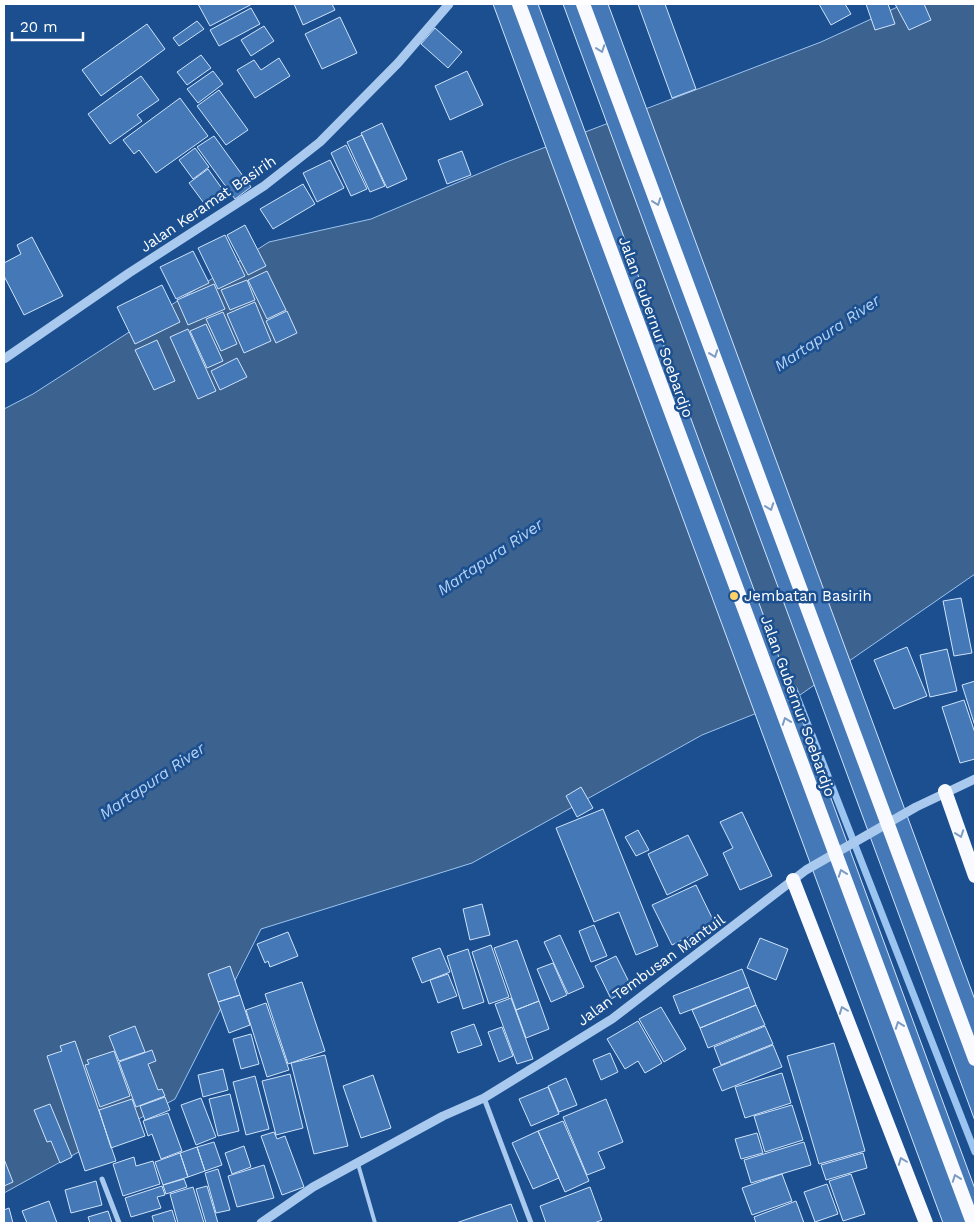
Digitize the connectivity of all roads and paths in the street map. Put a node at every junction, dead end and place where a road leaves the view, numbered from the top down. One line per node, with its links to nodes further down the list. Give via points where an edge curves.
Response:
1 (449, 4): 4 (street, Jalan Keramat Basirih, via 398,64 306,153 264,186)
2 (519, 4): 18 (highway, Jalan Gubernur Soebardjo, one-way to 2, bridge)
3 (584, 4): 9 (highway, one-way to 9, bridge)
4 (4, 359)
5 (975, 779): 6 (street, Jalan Tembusan Mantuil)
6 (945, 791): 7 (highway, one-way to 7); 8 (street, Jalan Tembusan Mantuil)
7 (975, 876)
8 (793, 880): 10 (street, Jalan Tembusan Mantuil, via 612,1020); 17 (highway, one-way to 8)
9 (975, 1059)
10 (484, 1098): 11 (street, Jalan Tembusan Mantuil); 16 (street)
11 (358, 1161): 14 (street, Jalan Tembusan Mantuil, via 313,1187); 15 (lane)
12 (102, 1179): 13 (street)
13 (119, 1223)
14 (262, 1223)
15 (375, 1223)
16 (531, 1223)
17 (926, 1223)
18 (973, 1223)

